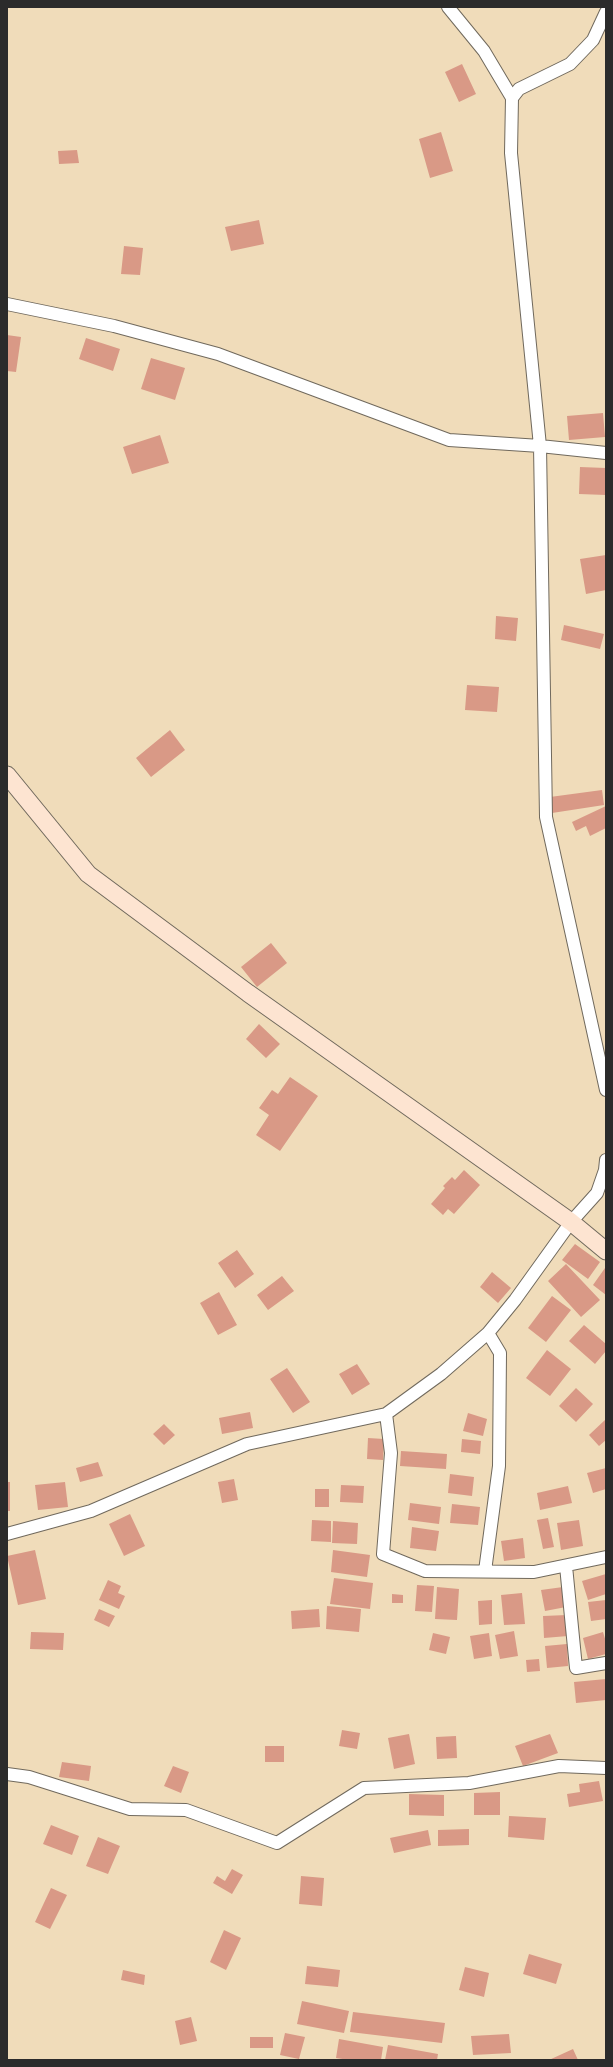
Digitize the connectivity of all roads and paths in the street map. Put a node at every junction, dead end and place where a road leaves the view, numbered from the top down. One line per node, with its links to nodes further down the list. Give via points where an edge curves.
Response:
1 (448, 7): 3 (street, via 484,51)
2 (606, 12): 3 (street, via 593,40 570,64 519,89)
3 (512, 98): 5 (street, via 511,153)
4 (7, 304): 5 (street, via 114,326 218,354 450,440)
5 (540, 446): 6 (street); 8 (street, via 546,816)
6 (606, 454)
7 (7, 775): 10 (street, via 88,874 248,993)
8 (606, 1090)
9 (606, 1160): 10 (street, via 597,1193)
10 (571, 1222): 11 (street); 12 (street)
11 (606, 1252)
12 (488, 1333): 13 (street, via 441,1374); 17 (street, via 500,1353 499,1466)
13 (386, 1414): 14 (street, via 247,1444 91,1511); 17 (street, via 391,1453 383,1554 425,1570)
14 (7, 1534)
15 (606, 1557): 16 (street)
16 (566, 1566): 17 (street, via 534,1572); 18 (street, via 576,1668)
17 (485, 1571)
18 (606, 1662)
19 (606, 1768): 20 (street, via 559,1766 469,1783 364,1788 277,1843 186,1810 130,1809 29,1777)
20 (7, 1774)

